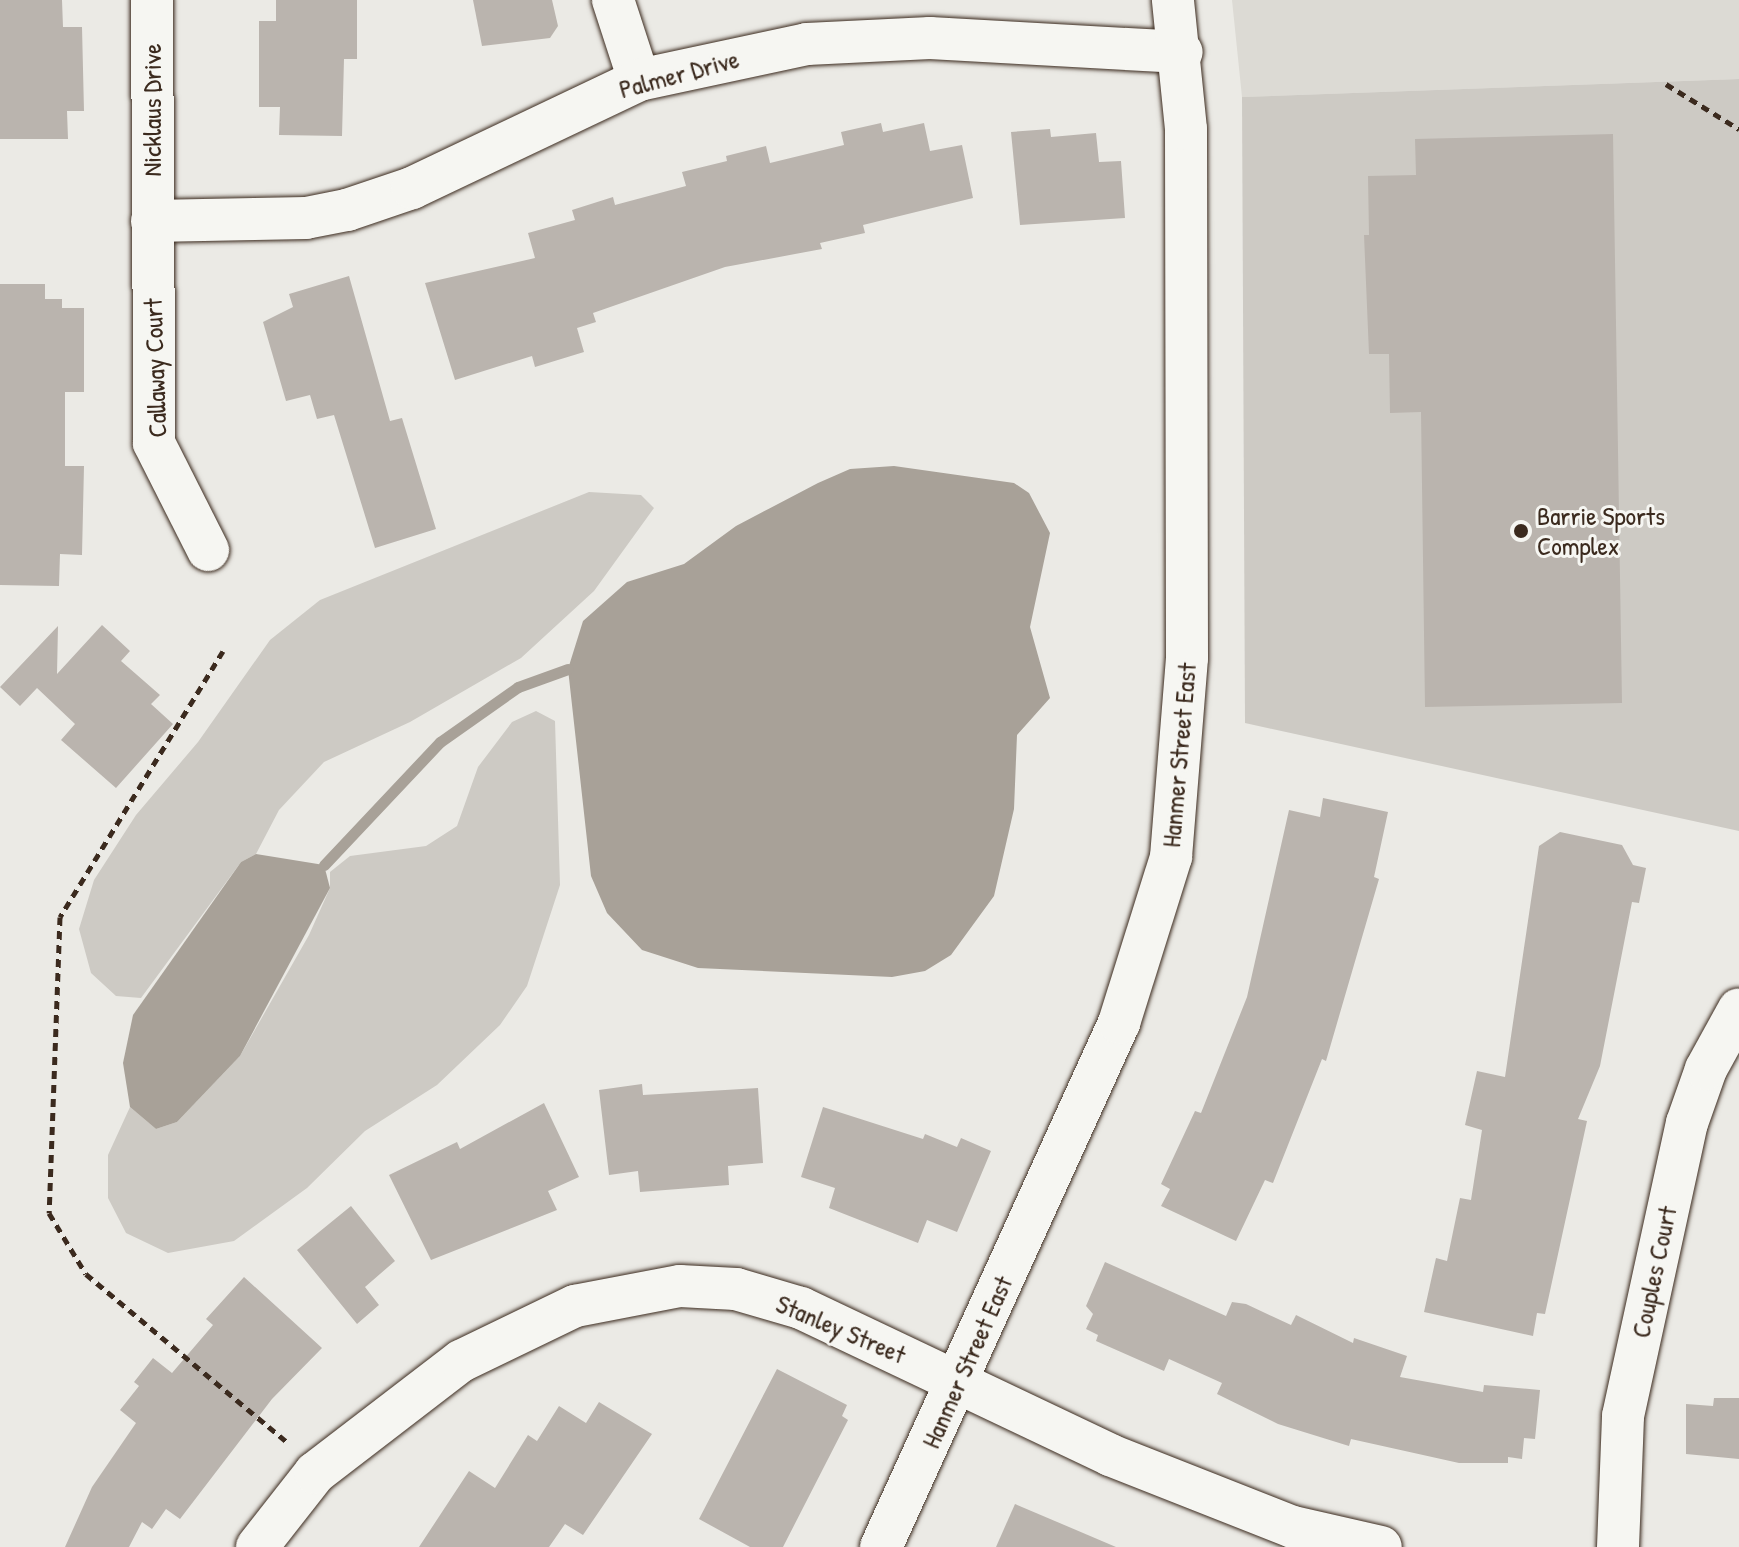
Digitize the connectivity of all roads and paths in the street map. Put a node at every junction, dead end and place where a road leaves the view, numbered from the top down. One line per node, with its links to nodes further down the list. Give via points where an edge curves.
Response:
1 (152, 0): 8 (street, Nicklaus Drive)
2 (613, 0): 5 (street)
3 (1173, 0): 4 (street, Hanmer Street East)
4 (1182, 52): 5 (street, Palmer Drive, via 855,39 765,51); 12 (street, Hanmer Street East, via 1187,658 1171,857 1119,1023)
5 (639, 80): 8 (street, Palmer Drive, via 358,207 306,218)
6 (1666, 84): 7 (path)
7 (1739, 129)
8 (152, 221): 9 (street, Callaway Court, via 154,443)
9 (208, 550)
10 (223, 651): 13 (path, via 60,917 49,1213 86,1274)
11 (1739, 1009): 17 (street, Couples Court, via 1706,1069 1687,1123 1623,1416)
12 (958, 1382): 14 (street, Stanley Street, via 801,1308 736,1289 628,1292 575,1306 461,1361 315,1473); 15 (street, Hanmer Street East); 16 (street, Stanley Street, via 1110,1455 1245,1509)
13 (288, 1443)
14 (257, 1547)
15 (881, 1547)
16 (1381, 1547)
17 (1618, 1547)

